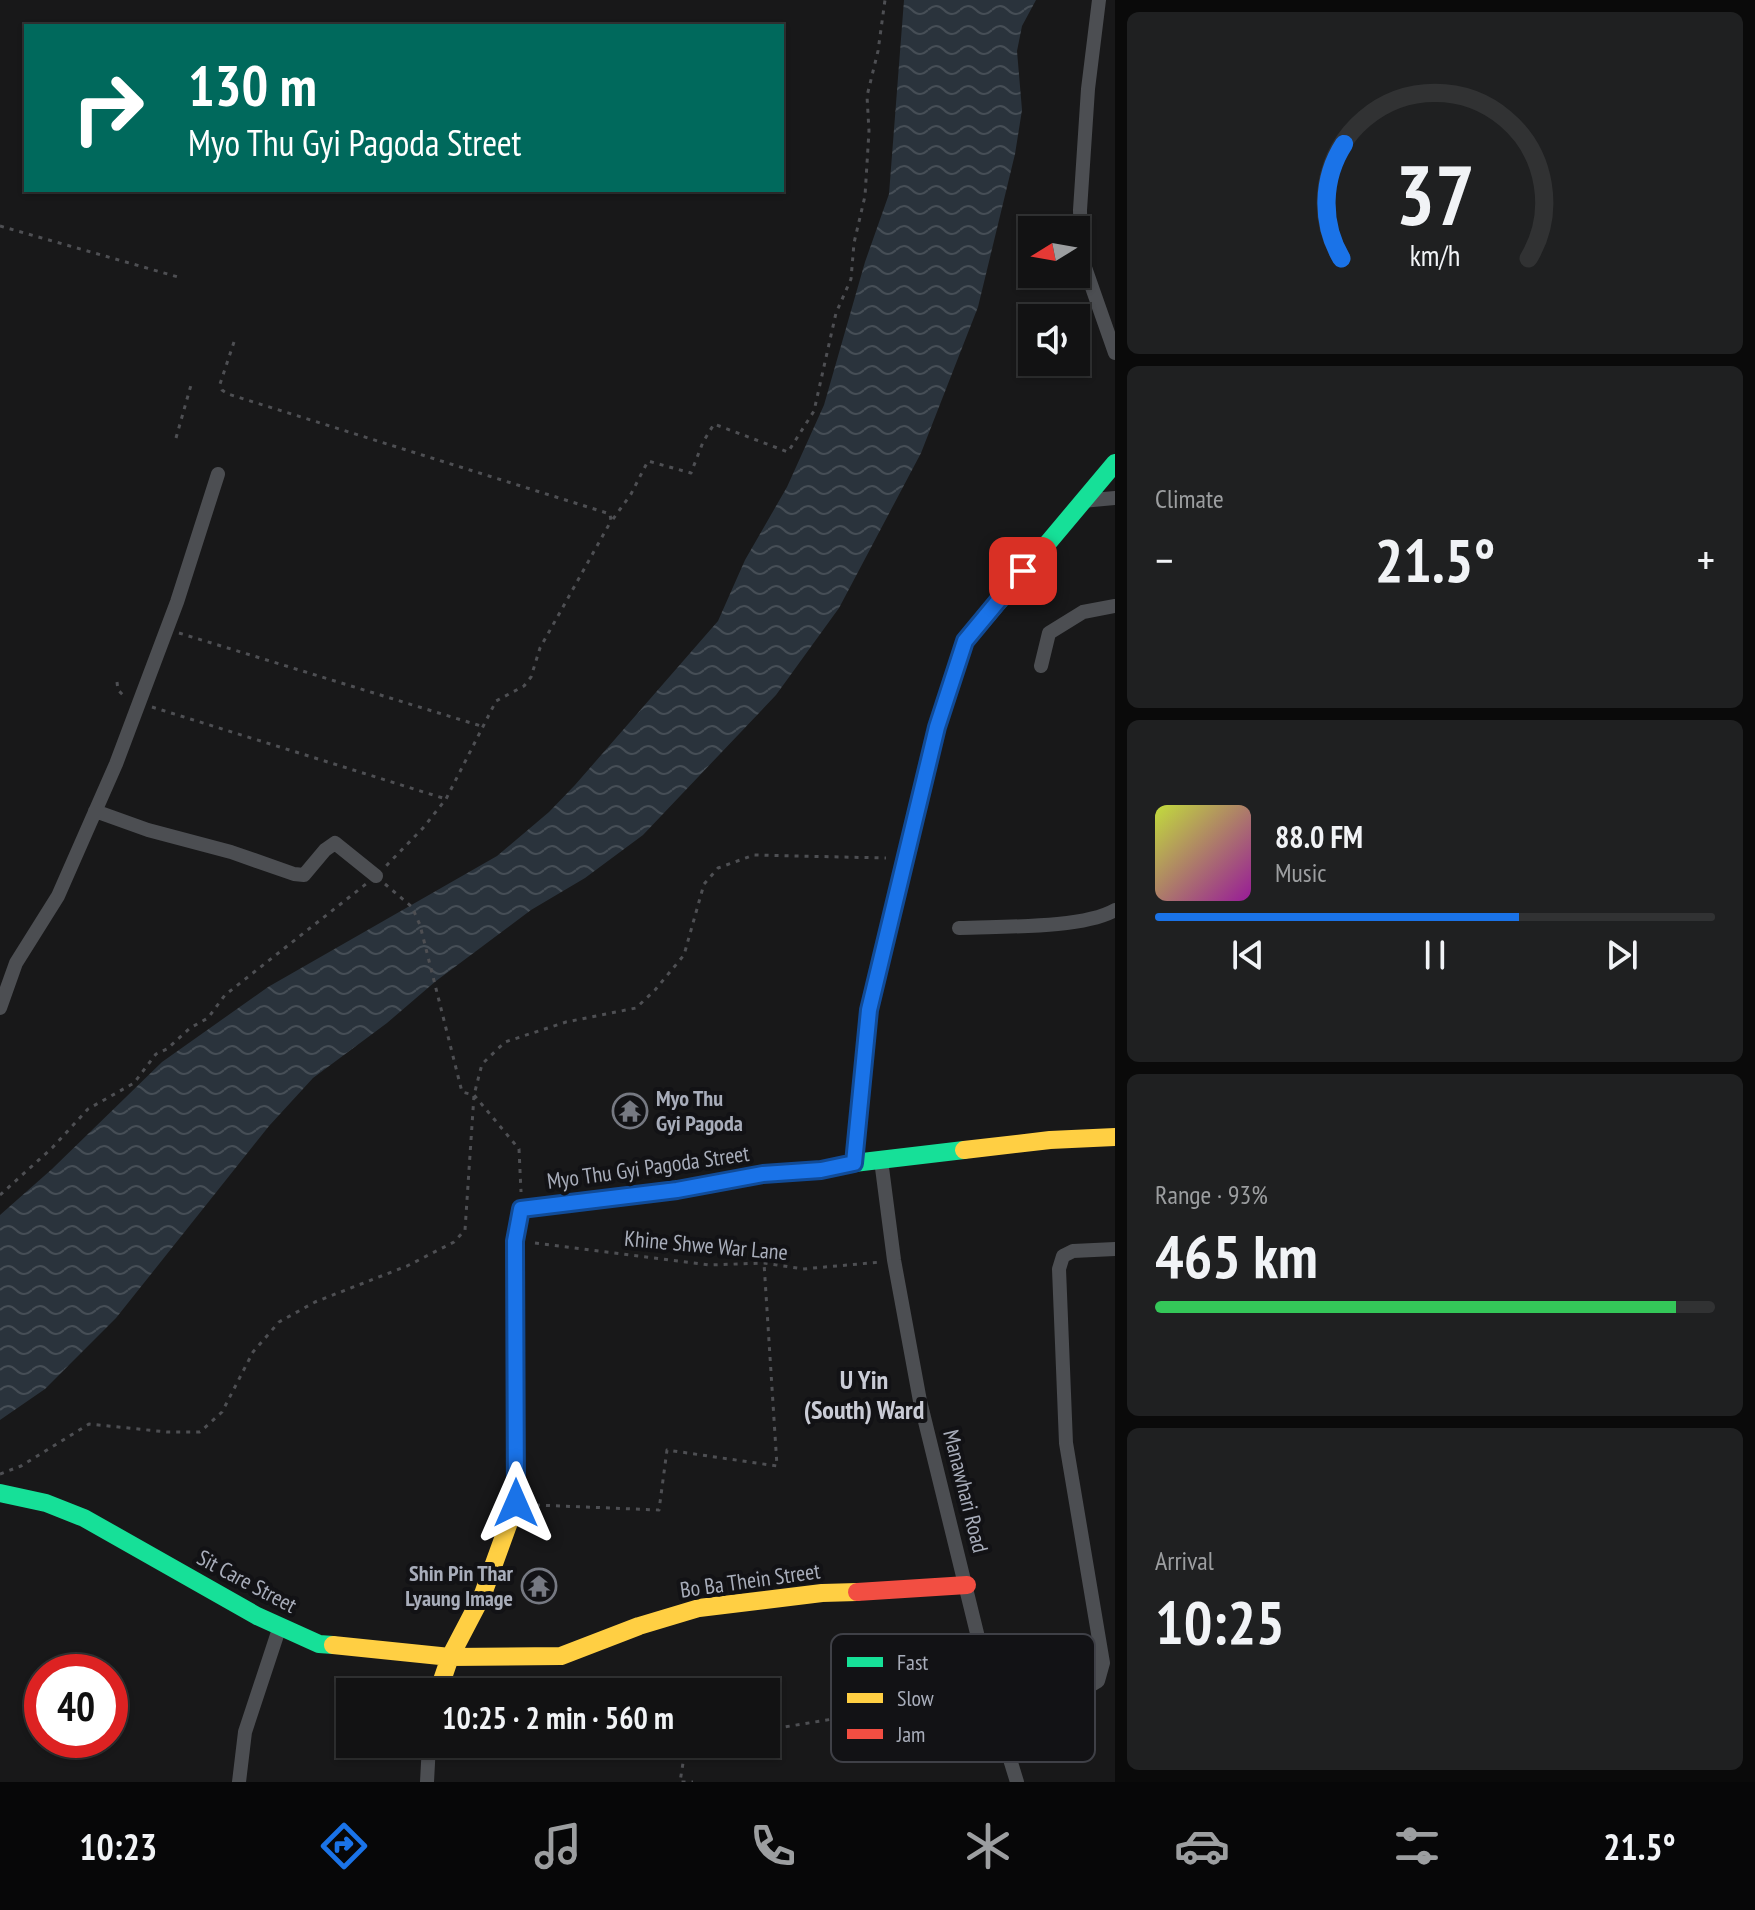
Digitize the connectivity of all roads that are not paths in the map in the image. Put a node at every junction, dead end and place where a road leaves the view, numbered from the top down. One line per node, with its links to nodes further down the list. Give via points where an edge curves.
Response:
1 (1099, 0): 2 (street, via 1088,89 1081,256)
2 (1115, 353)
3 (1115, 463): 6 (street)
4 (218, 474): 9 (street, via 177,602)
5 (1115, 498): 6 (street)
6 (1081, 501): 16 (street, via 965,641 937,727 869,1010)
7 (1115, 606): 8 (street, via 1083,612 1049,633)
8 (1041, 666)
9 (95, 811): 10 (street, via 294,874 304,875 335,843); 13 (street, via 58,896 16,963)
10 (376, 876)
11 (1115, 910): 12 (street, via 1102,917 1059,922)
12 (959, 928)
13 (0, 1008)
14 (1115, 1137): 15 (street, Myo Thu Gyi Pagoda Street)
15 (881, 1160): 16 (street, Myo Thu Gyi Pagoda Street); 19 (street, Manawhari Road, via 920,1401)
16 (854, 1163): 22 (street, Myo Thu Gyi Pagoda Street, via 521,1209 515,1241 516,1503 483,1594)
17 (1115, 1249): 24 (street, via 1073,1251 1063,1256 1059,1269 1066,1443 1103,1663)
18 (0, 1493): 20 (street, Sit Care Street, via 84,1518)
19 (967, 1585): 21 (street, Manawhari Road); 22 (street, Bo Ba Thein Street, via 822,1593 699,1608 561,1656)
20 (280, 1626): 22 (street, Sit Care Street, via 319,1644); 27 (street, via 245,1732)
21 (978, 1634)
22 (450, 1657): 23 (street)
23 (443, 1678)
24 (1095, 1683)
25 (428, 1758): 28 (street)
26 (1011, 1762): 29 (street, Manawhari Road)
27 (239, 1782)
28 (427, 1782)
29 (1017, 1782)

